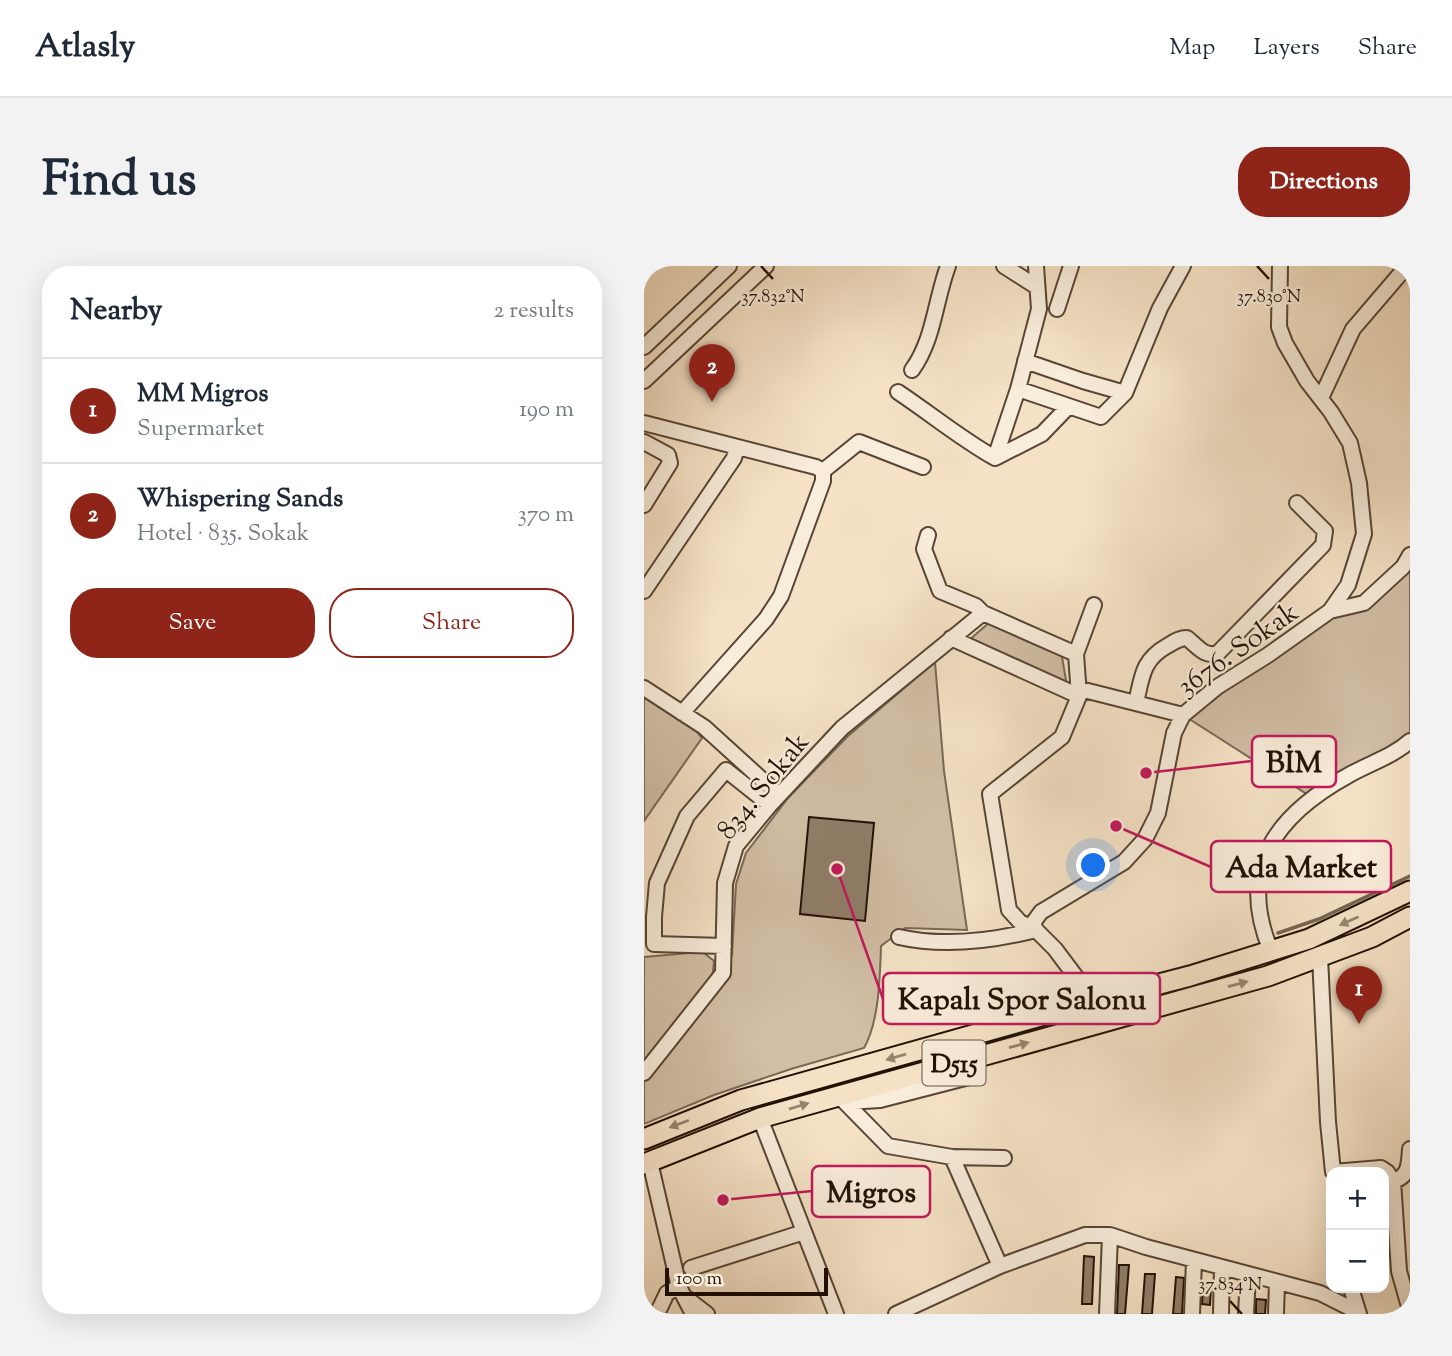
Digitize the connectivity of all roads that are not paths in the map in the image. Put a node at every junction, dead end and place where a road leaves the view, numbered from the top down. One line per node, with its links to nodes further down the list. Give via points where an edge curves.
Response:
1 (729, 266): 12 (street)
2 (766, 266): 15 (street)
3 (947, 266): 14 (street, via 927,341)
4 (1004, 266): 10 (street)
5 (1036, 266): 10 (street)
6 (1071, 266): 11 (street)
7 (1183, 266): 18 (street, via 1160,307)
8 (1280, 266): 19 (street, 3676. Sokak, via 1279,327)
9 (1407, 266): 19 (street, via 1353,329)
10 (1037, 287): 13 (street, via 1039,309)
11 (1057, 309)
12 (644, 347)
13 (1025, 361): 16 (street); 18 (street)
14 (912, 370)
15 (644, 381)
16 (1018, 389): 20 (street); 24 (street)
17 (898, 391): 24 (street)
18 (1125, 393): 20 (street, via 1101,417)
19 (1321, 398): 32 (street, 3676. Sokak, via 1350,443 1359,483 1364,534)
20 (1068, 407): 24 (street, via 1042,434)
21 (644, 423): 23 (street)
22 (644, 442): 28 (street, via 668,455 670,463)
23 (737, 447): 26 (street); 31 (street)
24 (995, 458)
25 (923, 467): 26 (street, via 859,442)
26 (823, 471): 42 (street, via 781,596 766,619)
27 (1297, 503): 41 (street, via 1325,531 1323,545 1218,653 1208,655 1187,638 1180,638 1155,653 1145,666)
28 (644, 505)
29 (928, 535): 36 (street, via 924,549 940,591)
30 (1410, 555): 34 (street, via 1364,603)
31 (644, 591)
32 (1342, 593): 34 (street); 35 (street, 3676. Sokak)
33 (1094, 605): 38 (street)
34 (1352, 606): 35 (street)
35 (1330, 611): 43 (street, 3676. Sokak)
36 (983, 613): 37 (street, 834. Sokak); 38 (street)
37 (951, 638): 40 (street); 46 (street, 834. Sokak, via 842,728)
38 (1076, 654): 40 (street)
39 (644, 688): 42 (street)
40 (1080, 693): 41 (street); 49 (street, via 1062,737 990,794 1009,910)
41 (1136, 703): 43 (street)
42 (681, 713): 46 (street, via 704,727)
43 (1183, 715): 49 (street, 3676. Sokak, via 1174,733 1158,813 1145,839 1124,862 1041,912 1033,923)
44 (1410, 741): 45 (street)
45 (1404, 753): 53 (street, via 1349,775 1313,798 1267,847 1258,880 1259,923)
46 (775, 800): 51 (street, via 726,770 687,816 657,883); 52 (street, 834. Sokak, via 736,846 725,883)
47 (1410, 891): 53 (highway, D515, one-way to 53, via 1309,939)
48 (1410, 917): 54 (highway, D515)
49 (1036, 930): 50 (street, via 1007,937 924,943); 55 (street)
50 (899, 937)
51 (649, 945): 52 (street)
52 (724, 946): 56 (street, 834. Sokak, via 723,973)
53 (1271, 951): 55 (highway, D515)
54 (1320, 957): 58 (highway, D515, one-way to 54); 65 (street)
55 (1094, 1001): 60 (highway, D515, one-way to 60, via 741,1101)
56 (644, 1073)
57 (973, 1076): 58 (street, via 880,1100)
58 (842, 1099): 59 (highway, D515, one-way to 58); 62 (street, via 888,1146)
59 (760, 1118): 64 (highway, D515); 68 (street)
60 (644, 1139)
61 (1410, 1149): 67 (street, via 1408,1169)
62 (952, 1157): 63 (street); 71 (street)
63 (1004, 1158)
64 (647, 1163): 76 (street)
65 (1333, 1167)
66 (1389, 1175): 67 (street)
67 (1393, 1181): 78 (street, via 1399,1270)
68 (804, 1232): 72 (street); 83 (street)
69 (1110, 1235): 70 (street); 71 (street, via 1084,1235); 85 (street)
70 (1194, 1260): 73 (street); 86 (street)
71 (1000, 1266): 84 (street)
72 (691, 1268)
73 (1222, 1268): 74 (street); 87 (street)
74 (1248, 1274): 75 (street); 88 (street)
75 (1278, 1282): 79 (street, via 1320,1293); 89 (street)
76 (681, 1291): 80 (street, via 667,1293); 81 (street); 82 (street)
77 (1352, 1293): 79 (street)
78 (1410, 1310)
79 (1358, 1313)
80 (657, 1314)
81 (693, 1314)
82 (707, 1314)
83 (836, 1314)
84 (896, 1314)
85 (1107, 1314)
86 (1192, 1314)
87 (1221, 1314)
88 (1246, 1314)
89 (1276, 1314)

